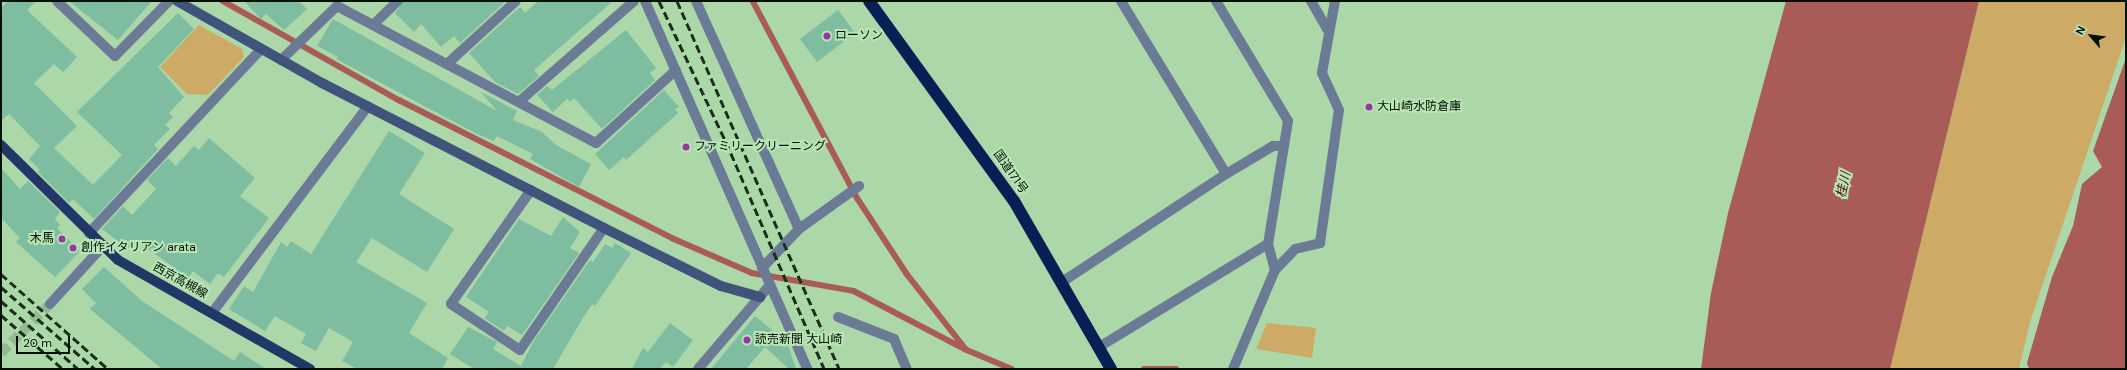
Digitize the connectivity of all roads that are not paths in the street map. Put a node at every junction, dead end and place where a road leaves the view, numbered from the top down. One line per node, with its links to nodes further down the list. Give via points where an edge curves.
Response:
1 (57, 1): 2 (street, via 115,56)
2 (169, 1)
3 (177, 1): 17 (street)
4 (398, 1): 15 (street)
5 (516, 1): 19 (street)
6 (634, 1): 21 (street)
7 (644, 1): 20 (street)
8 (696, 1): 29 (street)
9 (869, 1): 35 (highway, 国道171号, via 1014,201)
10 (1121, 1): 25 (street)
11 (1216, 1): 24 (street, via 1288,121)
12 (1311, 1): 16 (street)
13 (1335, 1): 16 (street)
14 (337, 4): 15 (street); 18 (street)
15 (373, 25): 19 (street)
16 (1329, 32): 34 (street, via 1322,73 1339,110 1320,243 1295,249)
17 (261, 49): 18 (street); 30 (street)
18 (281, 60): 22 (street)
19 (447, 64): 21 (street)
20 (676, 70): 21 (street, via 596,142); 33 (street)
21 (521, 100)
22 (368, 106): 27 (street); 39 (street)
23 (1, 145): 30 (main road, 西京高槻線)
24 (1282, 146): 25 (street, via 1273,146); 31 (street)
25 (1226, 174): 35 (street)
26 (859, 186): 29 (street)
27 (531, 190): 28 (street); 28 (street, via 451,304 520,350)
28 (604, 228): 37 (street, via 722,286)
29 (799, 229): 33 (street)
30 (89, 233): 32 (main road, 西京高槻線)
31 (1268, 244): 34 (street); 41 (street)
32 (103, 246): 38 (street); 39 (main road, 西京高槻線, via 134,271)
33 (762, 268): 36 (street)
34 (1275, 270): 47 (street)
35 (1062, 282): 41 (highway, 国道171号)
36 (770, 286): 37 (street); 44 (street)
37 (760, 297): 43 (street)
38 (50, 304)
39 (212, 313): 42 (main road, 西京高槻線)
40 (838, 317): 45 (street, via 894,339)
41 (1099, 347): 46 (highway, 国道171号)
42 (310, 369)
43 (698, 369)
44 (807, 369)
45 (907, 369)
46 (1111, 369)
47 (1233, 369)

